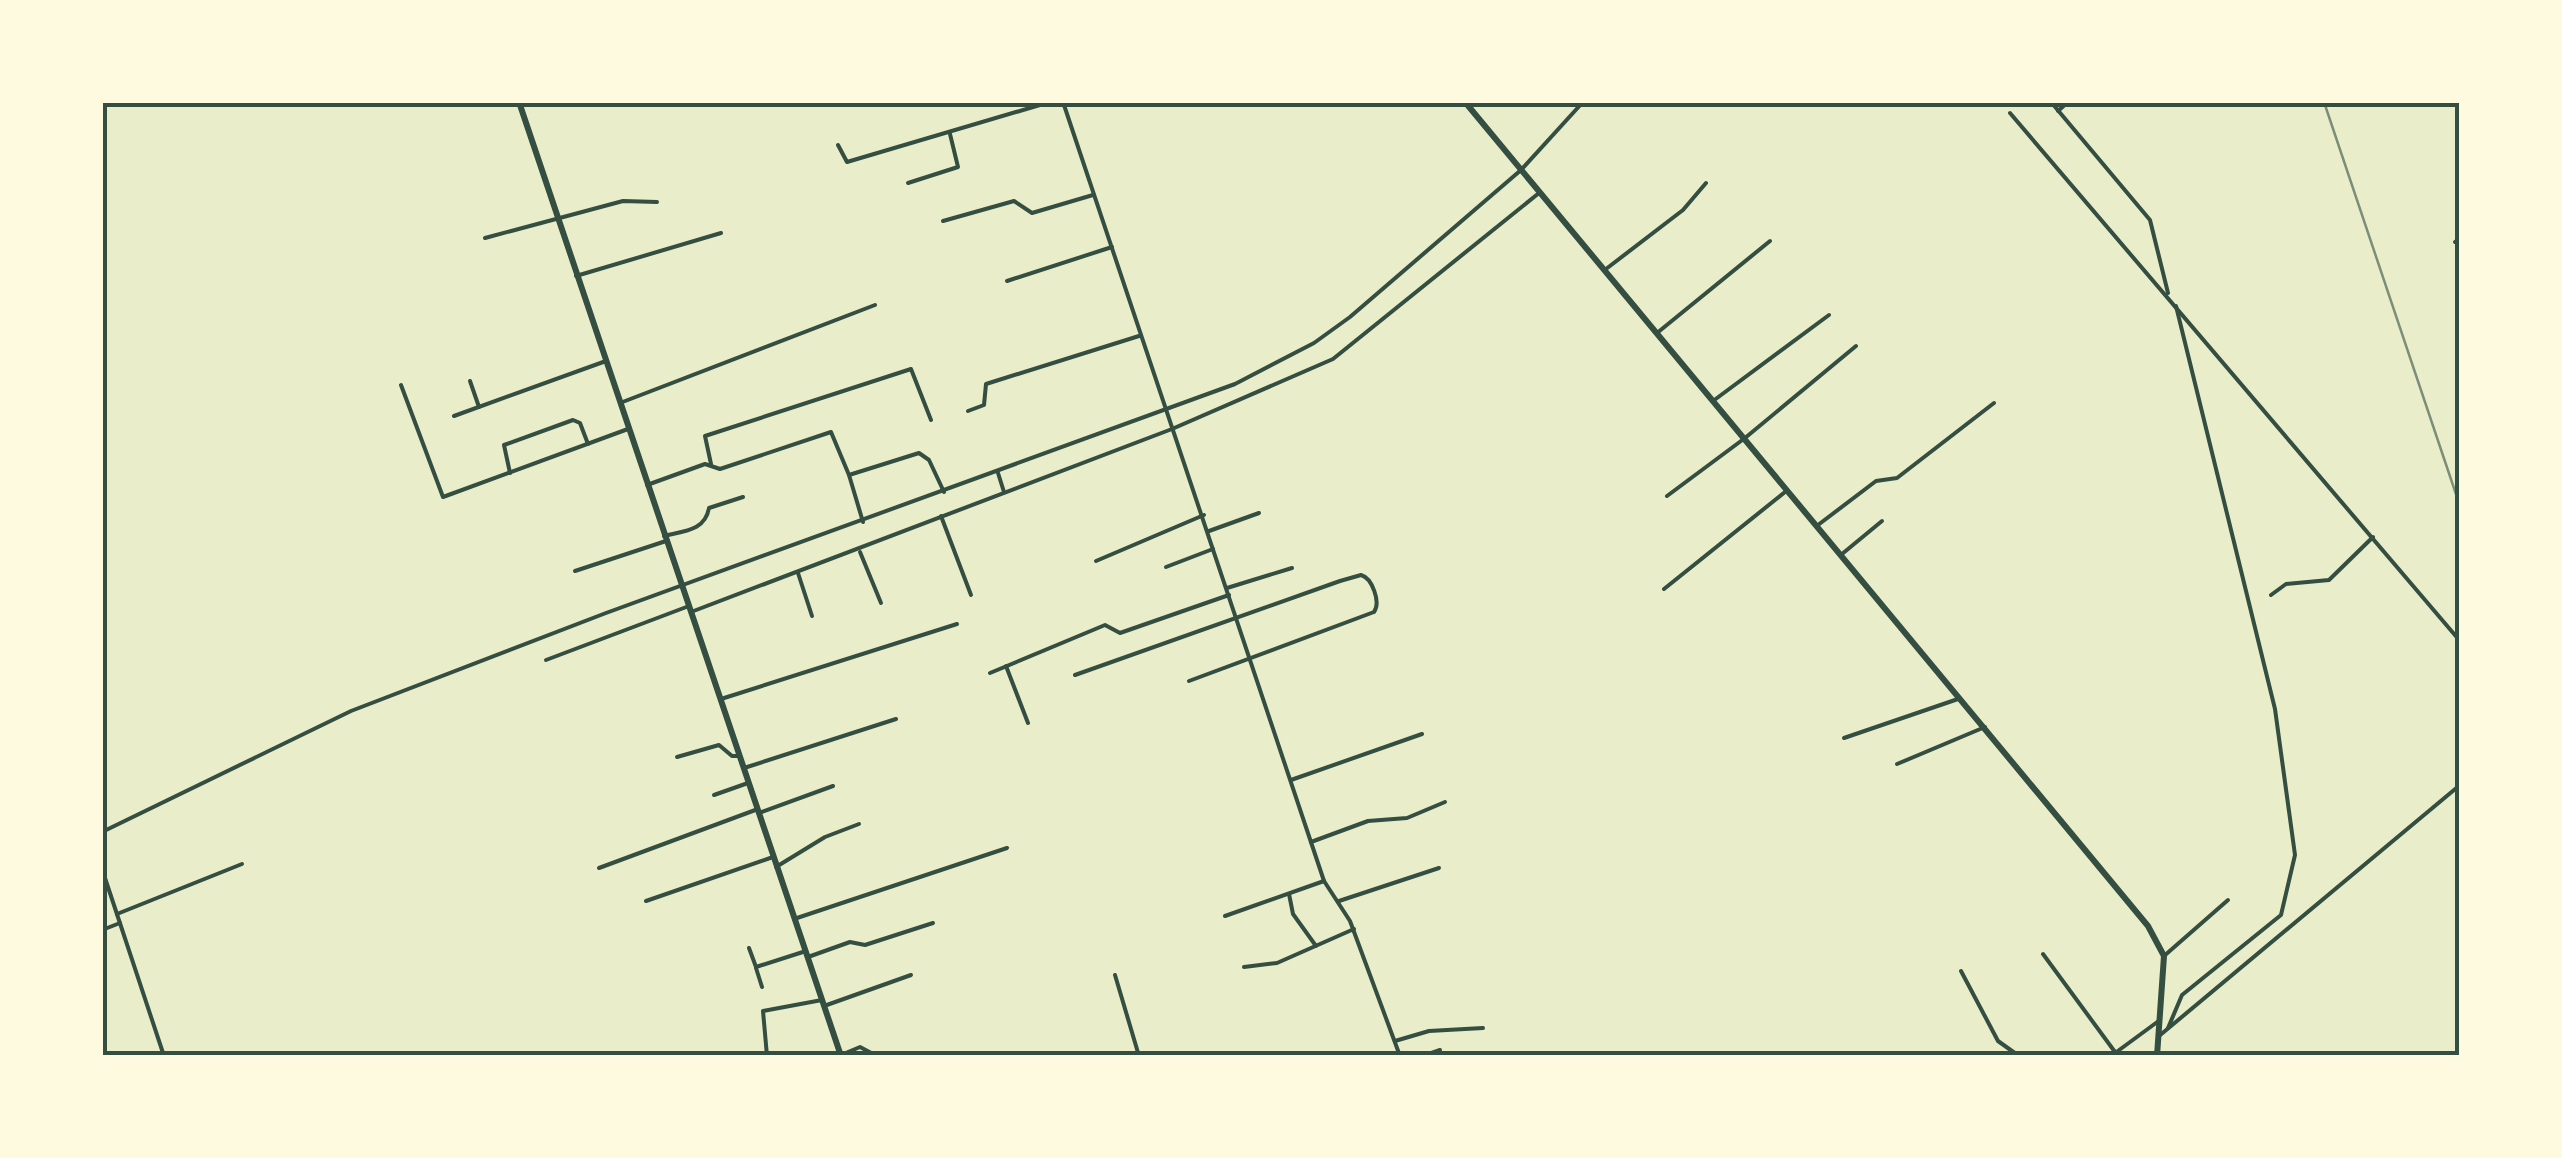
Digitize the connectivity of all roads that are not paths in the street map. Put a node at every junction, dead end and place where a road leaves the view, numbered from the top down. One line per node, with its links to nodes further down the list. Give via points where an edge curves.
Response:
1 (519, 102): 18 (main road)
2 (1050, 102): 10 (street)
3 (1063, 102): 16 (street)
4 (1465, 102): 12 (main road)
5 (1583, 102): 12 (street)
6 (2051, 102): 8 (street)
7 (2068, 102): 8 (street)
8 (2058, 111): 27 (street, via 2150,220)
9 (2010, 112): 27 (street)
10 (950, 134): 11 (street, via 845,162); 13 (street, via 958,167)
11 (838, 145)
12 (1522, 172): 15 (main road); 42 (street, via 1314,344)
13 (908, 183)
14 (1706, 183): 24 (street, via 1683,210)
15 (1539, 192): 24 (main road); 45 (street, via 1333,359)
16 (1093, 195): 19 (street, via 1032,212 1014,201); 23 (street)
17 (657, 202): 18 (street, via 624,201)
18 (558, 218): 21 (street); 25 (main road)
19 (943, 221)
20 (721, 234): 25 (street)
21 (485, 238)
22 (1770, 242): 31 (street)
23 (1112, 246): 26 (street); 32 (street)
24 (1606, 269): 31 (main road)
25 (576, 276): 34 (main road)
26 (1007, 282)
27 (2170, 297): 29 (street)
28 (874, 305): 39 (street)
29 (2176, 306): 66 (street); 148 (street, via 2275,709 2295,854 2277,920 2182,995)
30 (1829, 314): 37 (street)
31 (1657, 333): 37 (main road)
32 (1142, 335): 41 (street, via 986,384 984,405); 42 (street)
33 (1856, 346): 47 (street)
34 (606, 360): 39 (main road); 40 (street)
35 (470, 380): 40 (street)
36 (401, 385): 50 (street, via 443,497)
37 (1713, 400): 47 (main road)
38 (1994, 402): 64 (street, via 1897,478 1876,481)
39 (620, 403): 46 (main road)
40 (479, 407): 43 (street)
41 (968, 411)
42 (1167, 412): 45 (street); 51 (street)
43 (454, 416)
44 (931, 420): 49 (street, via 911,369 705,436)
45 (1172, 428): 54 (street); 60 (street)
46 (628, 429): 48 (street); 53 (main road)
47 (1746, 438): 55 (main road); 57 (street)
48 (588, 444): 50 (street); 50 (street, via 573,420 532,432 504,444)
49 (712, 464): 52 (street, via 720,469 830,432); 53 (street)
50 (510, 472)
51 (998, 474): 54 (street); 56 (street)
52 (849, 476): 56 (street, via 919,454 929,460); 63 (street)
53 (647, 485): 67 (main road)
54 (1004, 490): 61 (street)
55 (1788, 490): 64 (main road); 78 (street)
56 (944, 493): 63 (street)
57 (1666, 496)
58 (743, 497): 67 (street, via 709,508 699,526)
59 (1259, 514): 65 (street)
60 (1204, 515): 65 (street); 71 (street)
61 (941, 516): 69 (street); 81 (street)
62 (1882, 521): 70 (street)
63 (863, 522): 76 (street)
64 (1818, 525): 70 (main road)
65 (1209, 532): 68 (street)
66 (2373, 536): 80 (street, via 2329,580 2286,584); 87 (street)
67 (665, 538): 74 (street); 76 (main road)
68 (1214, 548): 72 (street); 77 (street)
69 (859, 550): 75 (street); 82 (street)
70 (1842, 554): 94 (main road)
71 (1096, 561)
72 (1166, 567)
73 (1292, 568): 77 (street)
74 (575, 571)
75 (798, 573): 83 (street); 85 (street)
76 (682, 588): 83 (main road); 113 (street, via 351,711)
77 (1226, 588): 79 (street)
78 (1664, 589)
79 (1228, 595): 84 (street); 90 (street, via 1120,633 1105,625)
80 (2271, 595)
81 (971, 596)
82 (881, 603)
83 (689, 607): 88 (street); 95 (main road)
84 (1236, 615): 89 (street); 89 (street, via 1361,574 1377,600 1374,612); 92 (street)
85 (812, 616)
86 (957, 624): 95 (street)
87 (2460, 641)
88 (546, 660)
89 (1249, 661): 93 (street); 105 (street)
90 (1006, 666): 91 (street); 97 (street)
91 (990, 673)
92 (1075, 674)
93 (1190, 681)
94 (1961, 698): 98 (main road); 100 (street)
95 (721, 699): 101 (main road)
96 (896, 719): 104 (street)
97 (1028, 724)
98 (1985, 727): 103 (street); 138 (main road, via 2148,926)
99 (1422, 734): 105 (street)
100 (1844, 738)
101 (740, 756): 102 (street, via 719,745); 104 (main road)
102 (677, 757)
103 (1897, 764)
104 (744, 768): 106 (main road)
105 (1290, 780): 114 (street)
106 (748, 782): 109 (street); 111 (main road)
107 (834, 786): 111 (street)
108 (2460, 786): 148 (street)
109 (714, 794)
110 (1445, 802): 114 (street)
111 (758, 811): 116 (main road); 119 (street)
112 (859, 824): 118 (street)
113 (102, 832)
114 (1311, 842): 122 (street)
115 (1007, 848): 129 (street)
116 (773, 857): 118 (main road); 126 (street)
117 (242, 864): 127 (street)
118 (776, 867): 129 (main road)
119 (599, 868)
120 (1440, 868): 124 (street)
121 (102, 869): 127 (street)
122 (1324, 881): 123 (street); 124 (street)
123 (1289, 894): 128 (street); 134 (street, via 1293,914)
124 (1339, 900): 132 (street)
125 (2228, 900): 138 (street)
126 (646, 901)
127 (117, 914): 130 (street)
128 (1226, 916)
129 (794, 919): 136 (main road)
130 (120, 923): 133 (street); 155 (street)
131 (933, 923): 136 (street, via 865,945 850,942)
132 (1354, 929): 134 (street); 150 (street)
133 (102, 930)
134 (1316, 946): 140 (street)
135 (749, 948): 139 (street)
136 (807, 954): 139 (street); 145 (main road)
137 (2043, 954): 153 (street)
138 (2164, 956): 146 (main road)
139 (756, 967): 144 (street)
140 (1244, 968)
141 (1960, 971): 160 (street, via 1998,1041)
142 (911, 975): 145 (street)
143 (1115, 976): 157 (street)
144 (762, 987)
145 (823, 1003): 154 (main road); 156 (street, via 763,1010)
146 (2161, 1020): 149 (main road); 153 (street)
147 (1483, 1028): 150 (street, via 1429,1031)
148 (2168, 1028): 149 (street)
149 (2159, 1036): 161 (main road)
150 (1395, 1042): 158 (street)
151 (1440, 1050): 159 (street)
152 (876, 1054): 154 (street, via 860,1047)
153 (2113, 1054)
154 (841, 1055)
155 (164, 1056)
156 (767, 1056)
157 (1139, 1056)
158 (1400, 1056)
159 (1422, 1056)
160 (2019, 1056)
161 (2157, 1056)

